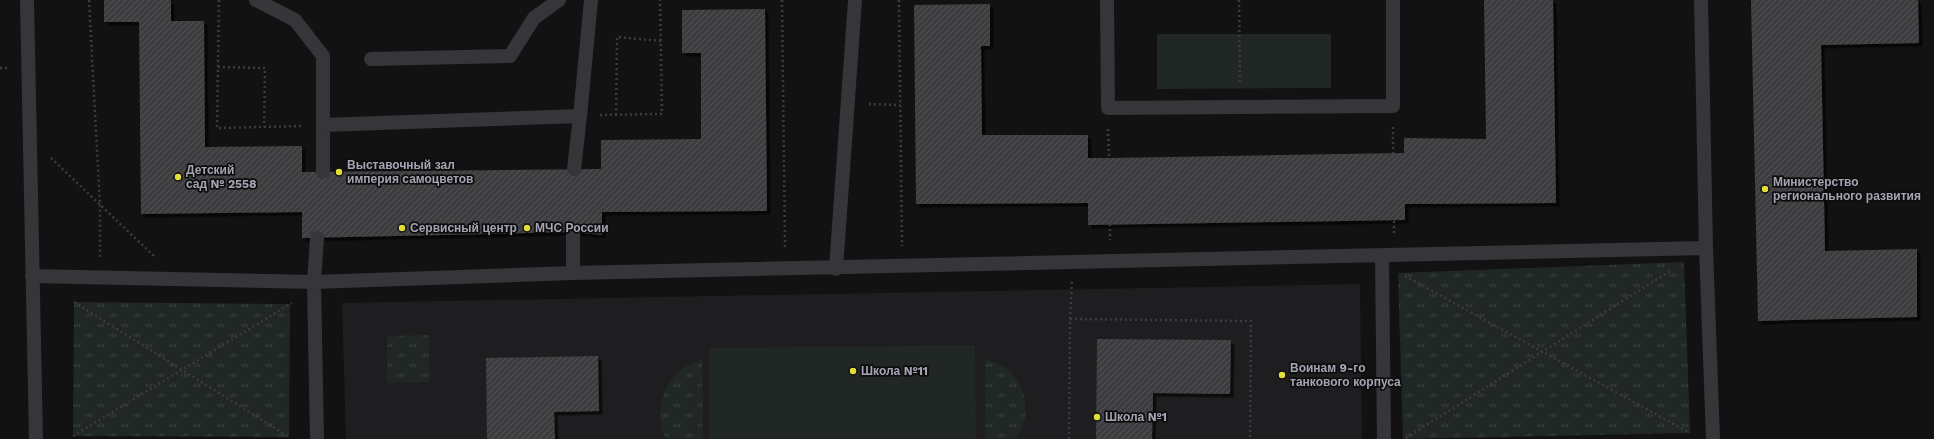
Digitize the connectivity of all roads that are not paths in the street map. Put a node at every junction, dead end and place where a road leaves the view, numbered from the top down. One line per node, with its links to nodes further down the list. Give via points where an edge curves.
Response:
1 (27, 0): 20 (lane)
2 (256, 0): 11 (lane, via 294,20 324,56)
3 (559, 0): 9 (lane, via 534,18 510,56)
4 (591, 0): 10 (lane)
5 (854, 0): 18 (lane)
6 (1107, 0): 7 (lane, via 1108,108 1393,106)
7 (1393, 0)
8 (1701, 0): 16 (lane)
9 (371, 59)
10 (580, 116): 11 (lane); 12 (lane)
11 (323, 126): 13 (lane)
12 (574, 169)
13 (323, 172)
14 (573, 232): 19 (lane)
15 (317, 238): 21 (lane)
16 (1706, 248): 17 (lane); 25 (lane)
17 (1382, 256): 18 (lane); 24 (lane)
18 (836, 269): 19 (lane)
19 (573, 274): 21 (lane)
20 (32, 276): 21 (lane); 22 (lane)
21 (314, 282): 23 (lane)
22 (36, 439)
23 (317, 439)
24 (1384, 439)
25 (1713, 439)

